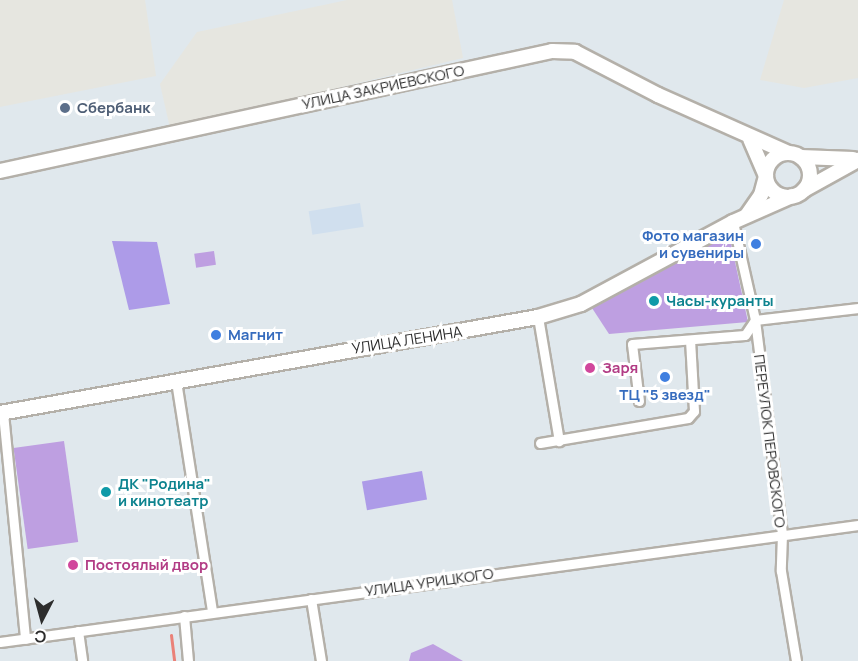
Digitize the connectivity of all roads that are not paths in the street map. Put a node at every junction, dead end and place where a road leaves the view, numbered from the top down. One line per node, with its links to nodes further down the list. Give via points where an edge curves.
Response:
1 (750, 139): 2 (main road, УЛИЦА ЗАКРИЕВСКОГО); 5 (main road, УЛИЦА ЗАКРИЕВСКОГО, via 575,52 552,51); 6 (main road)
2 (788, 153): 3 (main road); 6 (main road, via 770,163)
3 (801, 158): 4 (main road); 7 (main road, via 810,177)
4 (858, 159): 7 (main road, УЛИЦА ЛЕНИНА)
5 (0, 171)
6 (766, 176): 7 (main road, via 772,189); 8 (main road, via 756,205)
7 (798, 193): 8 (main road, УЛИЦА ЛЕНИНА)
8 (733, 222): 10 (main road, УЛИЦА ЛЕНИНА, via 581,304); 11 (street, ПЕРЕУЛОК ПЕРОВСКОГО)
9 (858, 308): 11 (street)
10 (538, 317): 13 (main road, УЛИЦА ЛЕНИНА); 16 (street)
11 (755, 320): 12 (street, via 745,335); 19 (street, ПЕРЕУЛОК ПЕРОВСКОГО)
12 (690, 340): 14 (street, via 632,344); 16 (street, via 694,411 688,418)
13 (176, 381): 15 (main road, УЛИЦА ЛЕНИНА); 21 (street)
14 (639, 401)
15 (2, 413): 24 (street)
16 (559, 441): 17 (street)
17 (540, 443)
18 (858, 525): 19 (street, УЛИЦА УРИЦКОГО)
19 (782, 534): 20 (street, УЛИЦА УРИЦКОГО); 29 (street, ПЕРЕУЛОК ПЕРОВСКОГО, via 781,571)
20 (311, 599): 21 (street, УЛИЦА УРИЦКОГО); 28 (street)
21 (212, 612): 22 (street, УЛИЦА УРИЦКОГО)
22 (184, 616): 23 (street, УЛИЦА УРИЦКОГО); 27 (street)
23 (78, 631): 24 (street, УЛИЦА УРИЦКОГО); 26 (street)
24 (26, 639): 25 (street, УЛИЦА УРИЦКОГО)
25 (0, 642)
26 (82, 661)
27 (188, 661)
28 (321, 661)
29 (795, 661)

